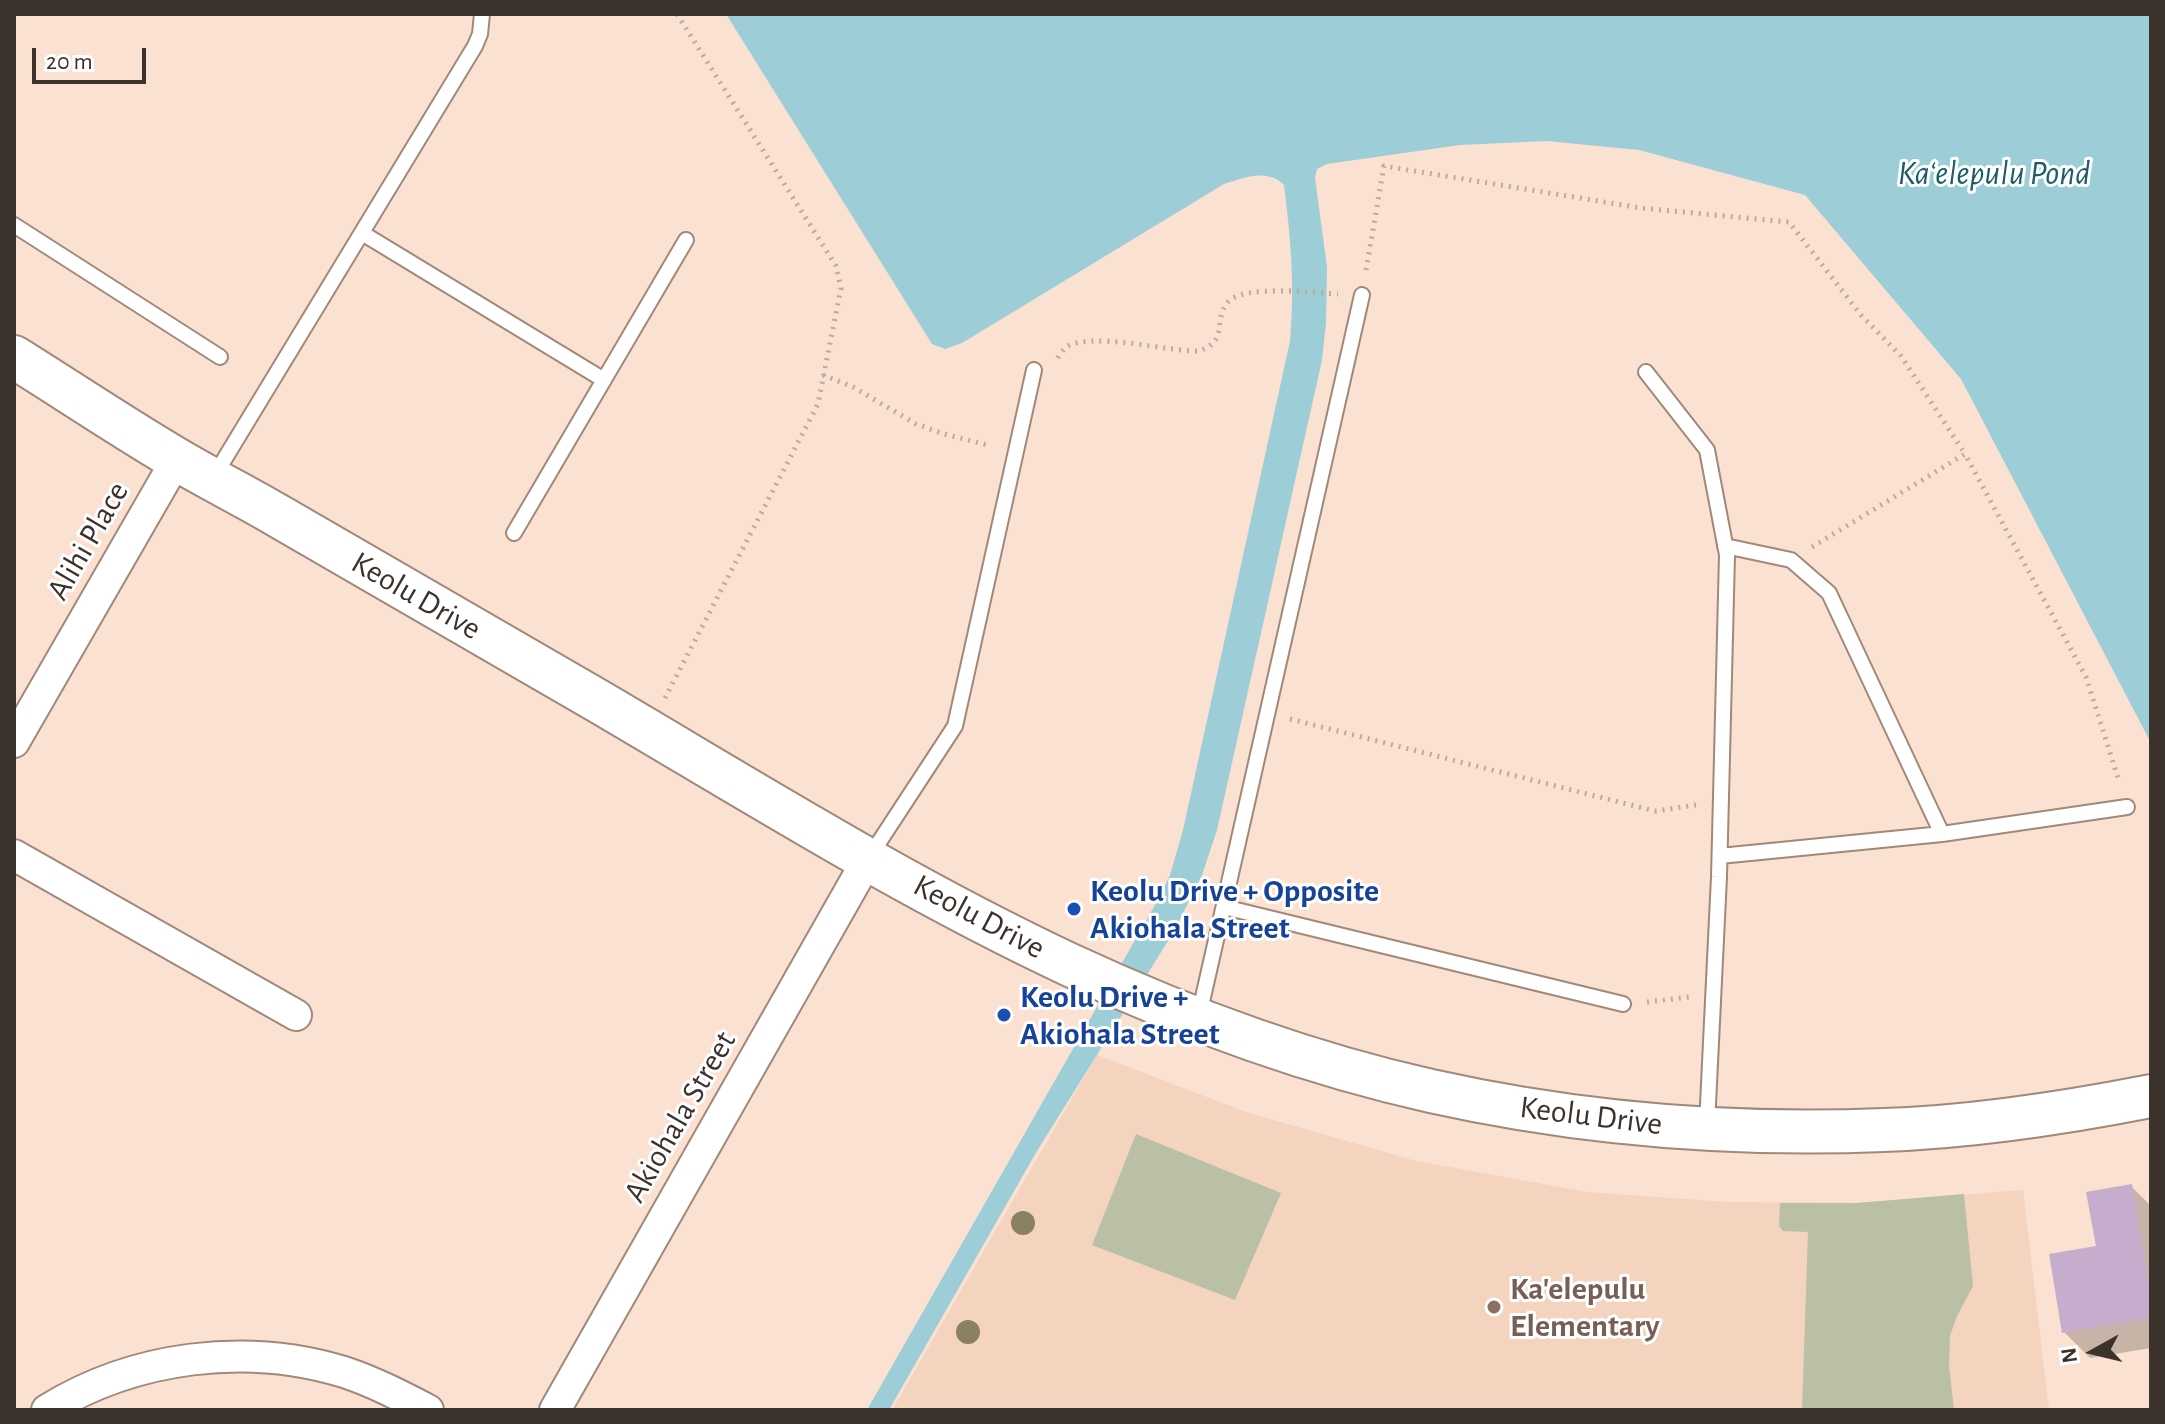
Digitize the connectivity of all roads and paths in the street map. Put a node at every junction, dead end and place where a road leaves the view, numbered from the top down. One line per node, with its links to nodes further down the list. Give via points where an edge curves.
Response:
1 (482, 14): 4 (lane, via 475,46)
2 (677, 14): 12 (path, via 836,266 841,288)
3 (14, 225): 9 (lane)
4 (362, 233): 13 (lane); 16 (lane)
5 (686, 240): 13 (lane)
6 (1338, 294): 10 (path, via 1276,291 1236,296 1225,309 1219,336 1199,351 1129,342 1080,343 1065,348 1052,372)
7 (1362, 295): 15 (path, via 1384,166 1641,208 1789,222 1861,315 1901,356); 20 (lane)
8 (14, 357): 16 (main road, Keolu Drive)
9 (220, 357)
10 (1034, 370): 14 (lane)
11 (1646, 372): 18 (lane, via 1707,450)
12 (823, 375): 14 (path, via 916,424); 21 (path, via 818,404)
13 (604, 380): 17 (lane)
14 (1015, 452): 28 (lane, via 955,726)
15 (1965, 454): 19 (path); 24 (path, via 2086,677)
16 (195, 469): 21 (main road, Keolu Drive); 22 (street, Alihi Place)
17 (514, 533)
18 (1725, 546): 19 (lane); 23 (lane)
19 (1791, 560): 25 (lane, via 1829,593)
20 (1267, 713): 23 (path, via 1655,811); 29 (lane)
21 (648, 730): 28 (main road, Keolu Drive)
22 (14, 742)
23 (1721, 801): 27 (lane)
24 (2127, 807): 25 (lane)
25 (1942, 834): 27 (lane)
26 (14, 855): 32 (street)
27 (1720, 856): 30 (lane)
28 (868, 859): 33 (main road, Keolu Drive, via 996,929); 38 (street, Akiohala Street)
29 (1224, 907): 31 (lane); 33 (lane)
30 (1714, 995): 31 (path); 35 (lane)
31 (1623, 1004)
32 (296, 1015)
33 (1198, 1019): 35 (main road, Keolu Drive, via 1430,1091 1535,1111)
34 (2151, 1096): 35 (main road, Keolu Drive, via 1983,1122 1890,1130)
35 (1707, 1130)
36 (47, 1410): 37 (street, via 136,1371 177,1361 246,1357 342,1372)
37 (428, 1410)
38 (555, 1410)

